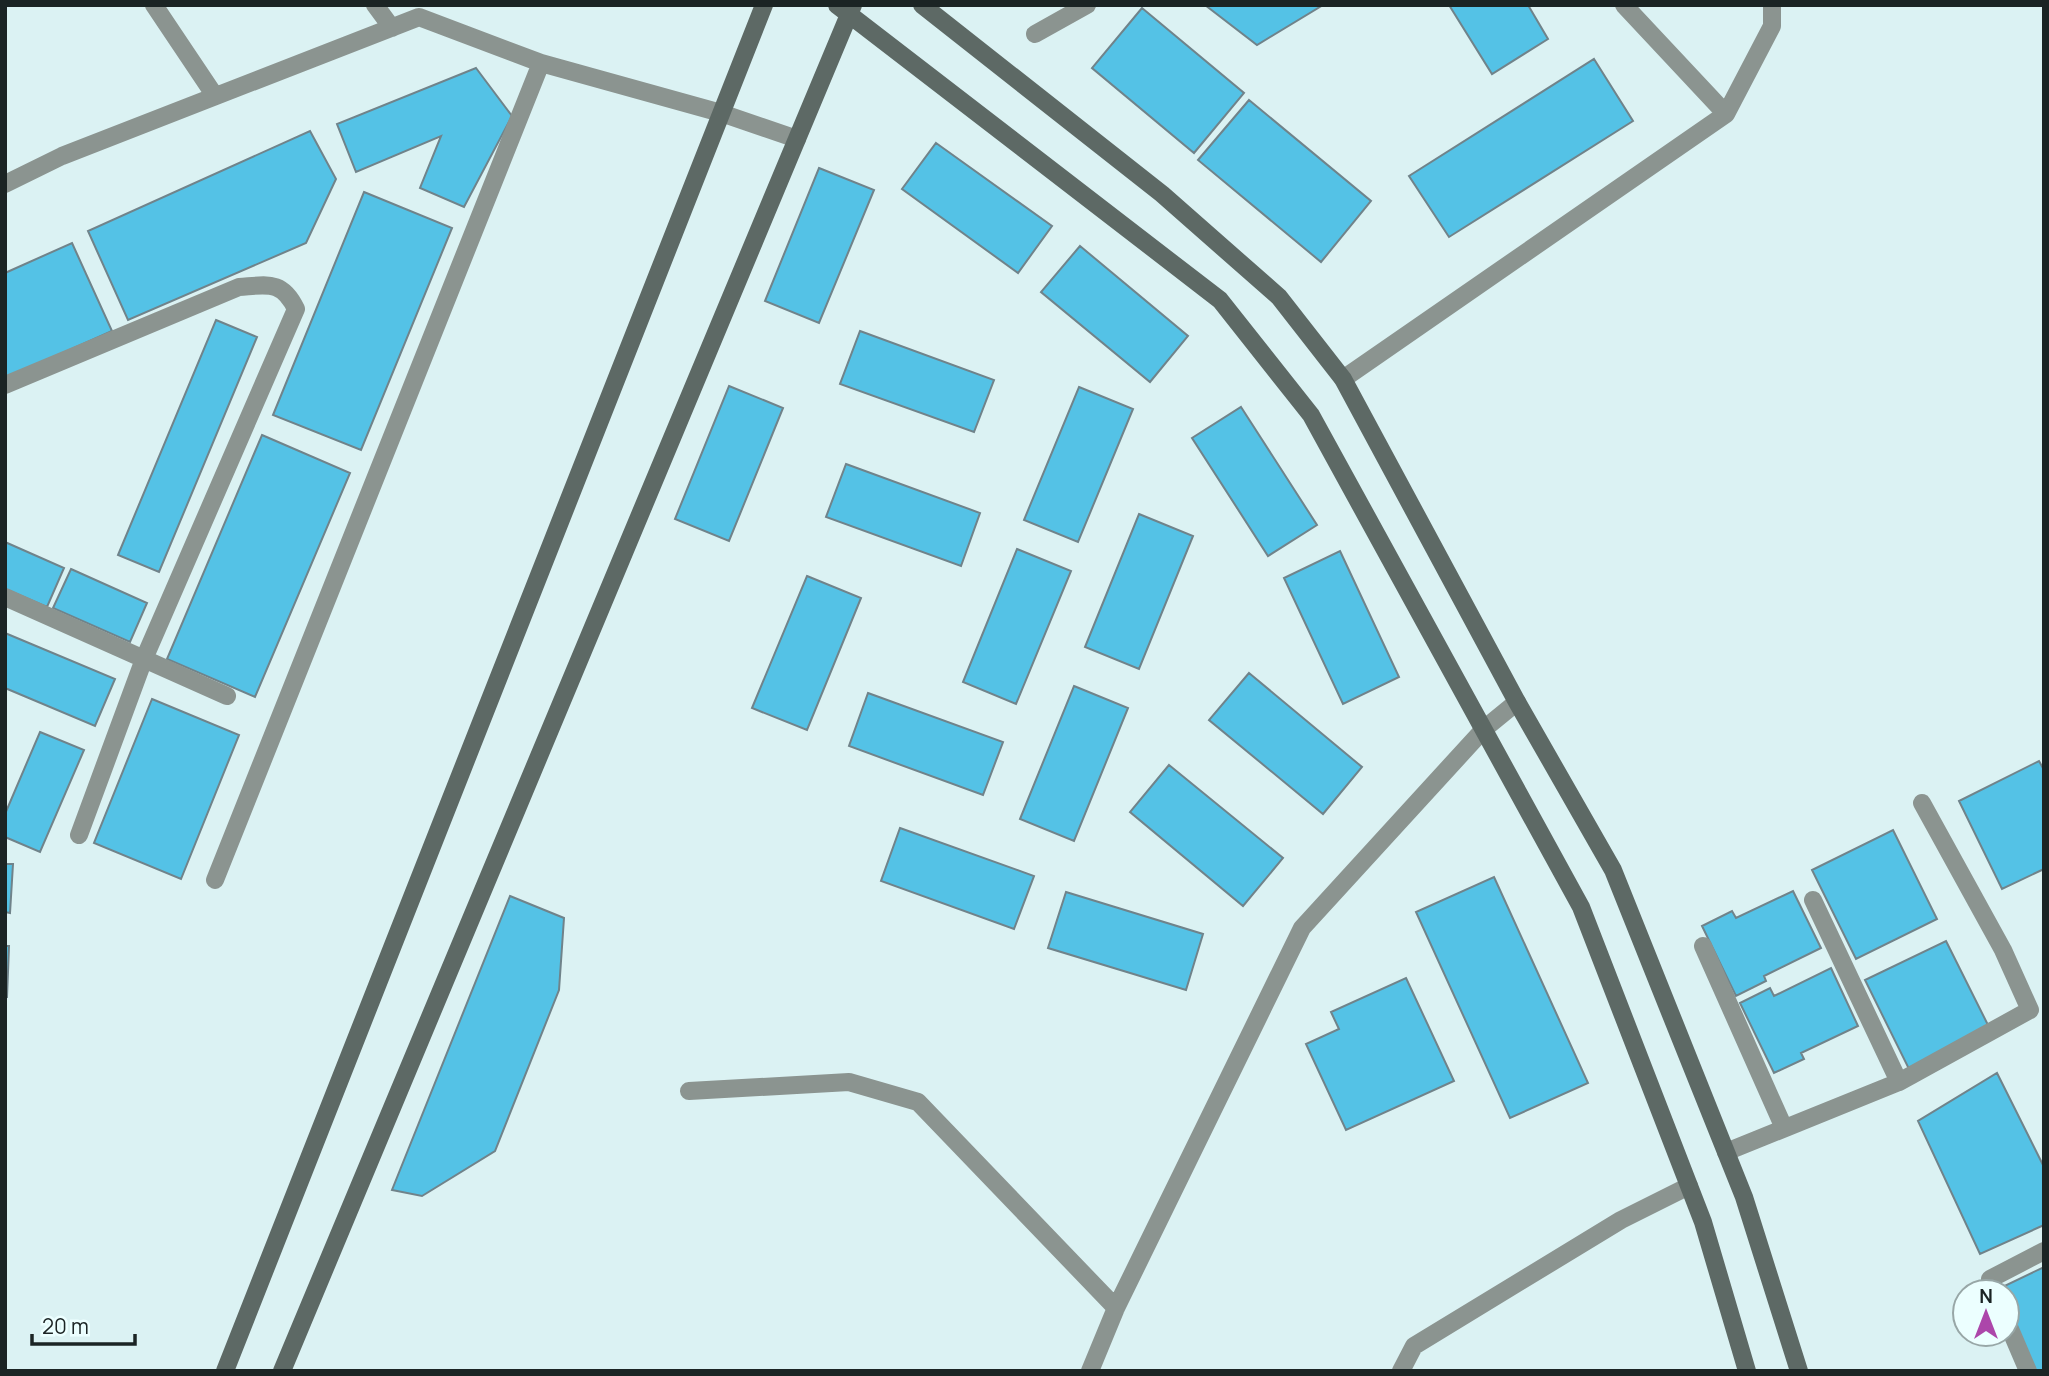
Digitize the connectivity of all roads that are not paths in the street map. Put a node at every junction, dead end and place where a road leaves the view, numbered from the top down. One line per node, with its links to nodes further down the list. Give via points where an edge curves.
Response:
1 (154, 5): 12 (street)
2 (374, 5): 9 (street)
3 (764, 5): 13 (street)
4 (922, 5): 17 (street, via 1162,194 1279,297)
5 (1087, 5): 10 (street)
6 (1625, 5): 14 (street)
7 (1772, 5): 14 (street, via 1772,26)
8 (846, 8): 15 (street); 23 (street, via 1220,300 1311,415)
9 (392, 28): 11 (street, via 419,18); 12 (street)
10 (1035, 34)
11 (541, 63): 13 (street); 26 (street)
12 (215, 96): 16 (street, via 62,156)
13 (721, 113): 15 (street); 38 (street)
14 (1726, 114): 17 (street)
15 (796, 139): 39 (street)
16 (5, 184)
17 (1343, 379): 22 (street)
18 (5, 385): 20 (street, via 239,287 271,285 288,294 296,309)
19 (5, 597): 20 (street)
20 (144, 659): 21 (street); 25 (street)
21 (227, 696)
22 (1517, 702): 23 (street); 32 (street, via 1614,870)
23 (1484, 729): 33 (street, via 1581,907); 36 (street, via 1302,928)
24 (1922, 803): 29 (street, via 2003,950 2030,1010)
25 (79, 835)
26 (215, 880)
27 (1813, 900): 29 (street)
28 (1703, 946): 31 (street)
29 (1899, 1082): 31 (street)
30 (690, 1091): 36 (street, via 849,1082 918,1102)
31 (1784, 1128): 32 (street)
32 (1726, 1152): 43 (street)
33 (1689, 1186): 41 (street, via 1621,1220 1414,1346); 42 (street)
34 (2044, 1251): 35 (street)
35 (1992, 1278)
36 (1116, 1308): 40 (street)
37 (2018, 1348): 44 (street)
38 (225, 1371)
39 (282, 1371)
40 (1090, 1371)
41 (1401, 1371)
42 (1747, 1371)
43 (1799, 1371)
44 (2028, 1371)

